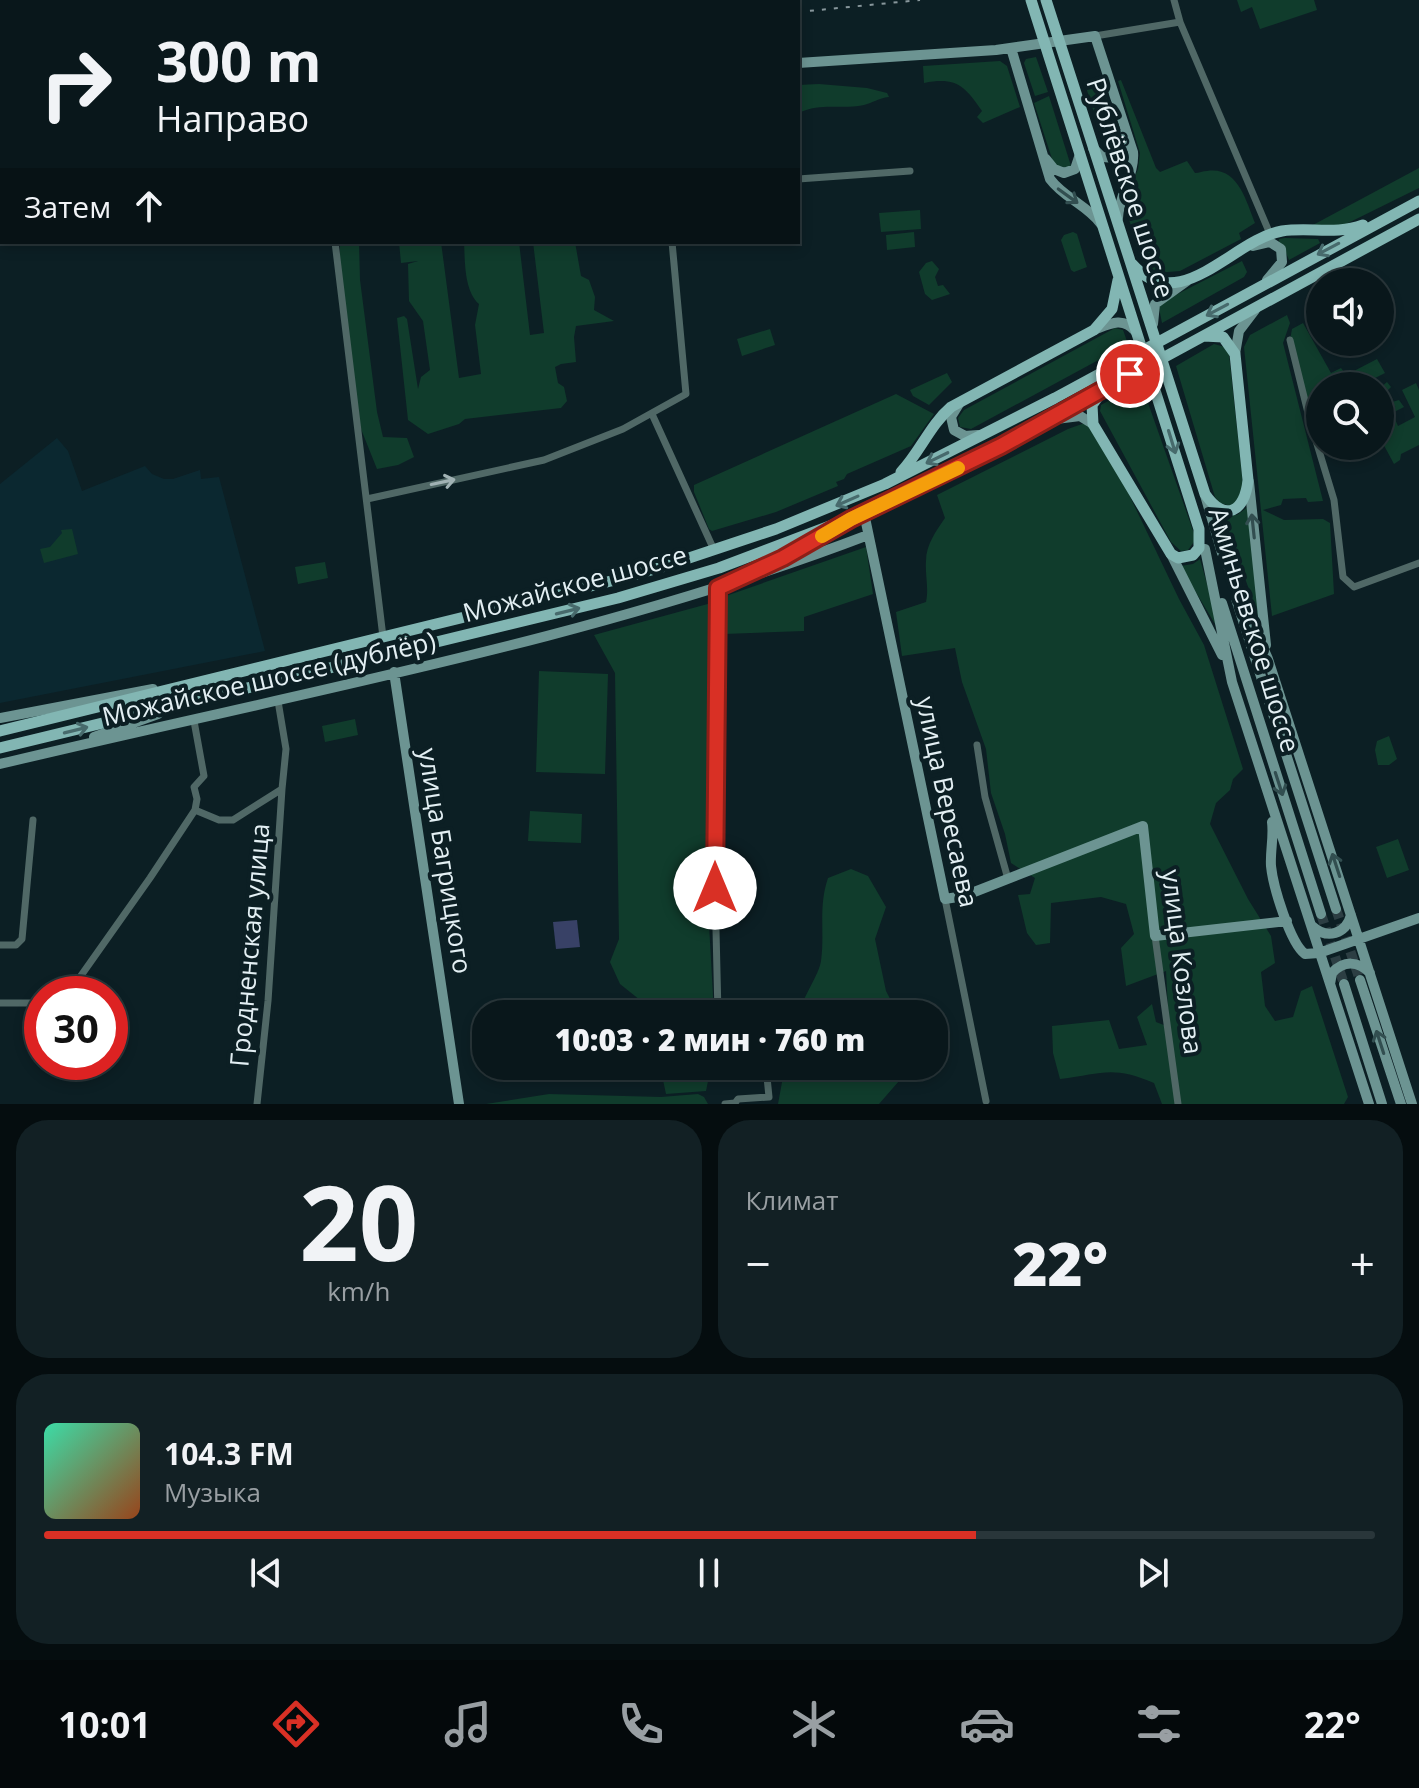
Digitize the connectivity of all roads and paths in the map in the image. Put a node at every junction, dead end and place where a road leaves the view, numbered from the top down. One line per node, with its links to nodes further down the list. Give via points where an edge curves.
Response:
1 (1031, 0): 10 (main road, Рублёвское шоссе)
2 (1046, 0): 9 (main road, Рублёвское шоссе)
3 (1174, 0): 4 (street)
4 (1180, 22): 5 (street); 19 (street)
5 (1095, 36): 6 (main road); 8 (main road)
6 (1011, 48): 7 (main road); 11 (main road)
7 (800, 63)
8 (1123, 127): 9 (main road, via 1124,147 1116,158 1102,157); 17 (main road, via 1134,159)
9 (1093, 148): 17 (main road, Рублёвское шоссе)
10 (1080, 152): 11 (main road, via 1078,166 1064,173); 18 (main road, Рублёвское шоссе)
11 (1044, 155): 18 (main road, one-way to 18, via 1056,188)
12 (910, 171): 13 (street)
13 (800, 179)
14 (1419, 201): 15 (main road)
15 (1397, 212): 19 (main road, via 1343,231); 26 (main road, Можайское шоссе, one-way to 26)
16 (1419, 219): 27 (main road, Можайское шоссе)
17 (1117, 224): 23 (main road, Рублёвское шоссе)
18 (1104, 228): 24 (main road, Рублёвское шоссе)
19 (1270, 234): 22 (main road)
20 (335, 244): 45 (street)
21 (672, 244): 38 (street, via 686,394)
22 (1251, 246): 25 (main road); 26 (main road, via 1270,242 1283,255 1279,267)
23 (1129, 260): 25 (main road, via 1157,283); 29 (main road, Рублёвское шоссе)
24 (1118, 272): 28 (main road, via 1115,301); 30 (main road, Рублёвское шоссе)
25 (1189, 279): 29 (main road, via 1155,304)
26 (1258, 287): 41 (main road, Можайское шоссе, one-way to 41)
27 (1259, 305): 31 (main road, Можайское шоссе); 33 (main road, via 1240,329)
28 (1094, 330): 30 (main road, via 1122,322); 37 (main road)
29 (1153, 330): 36 (main road, Рублёвское шоссе)
30 (1139, 336): 34 (main road, Рублёвское шоссе)
31 (1199, 337): 33 (main road, via 1223,337); 35 (main road, Можайское шоссе)
32 (1290, 340): 54 (street, via 1334,500 1343,577 1354,587)
33 (1235, 354): 42 (main road)
34 (1146, 358): 48 (main road, Аминьевское шоссе, one-way to 48)
35 (1107, 389): 39 (main road, Можайское шоссе); 40 (main road, via 1092,405)
36 (1171, 389): 44 (main road, Аминьевское шоссе)
37 (961, 401): 41 (main road, via 951,417 954,430 965,436); 43 (main road, via 942,414 915,457)
38 (652, 414): 45 (street, one-way to 38, via 544,460); 52 (street)
39 (1046, 422): 40 (main road, via 1075,416); 46 (main road, Можайское шоссе)
40 (1093, 424): 53 (main road)
41 (988, 433): 43 (main road, Можайское шоссе, one-way to 43)
42 (1248, 480): 44 (main road, via 1245,500 1234,510 1220,510); 58 (main road, one-way to 42)
43 (885, 484): 52 (main road, Можайское шоссе, one-way to 52)
44 (1205, 494): 50 (main road, Аминьевское шоссе)
45 (367, 499): 57 (street)
46 (864, 513): 47 (main road, Можайское шоссе); 49 (main road, улица Вересаева)
47 (851, 519): 55 (main road); 62 (main road, Можайское шоссе, one-way to 47, via 647,590)
48 (1199, 529): 51 (main road, Аминьевское шоссе); 53 (main road, via 1199,548 1193,555)
49 (868, 535): 55 (main road, Можайское шоссе (дублёр)); 76 (main road, улица Вересаева)
50 (1220, 547): 58 (main road); 78 (main road, Аминьевское шоссе)
51 (1205, 549): 60 (main road); 79 (main road, Аминьевское шоссе, one-way to 79)
52 (714, 550): 57 (main road, Можайское шоссе)
53 (1171, 554): 60 (main road)
54 (1419, 563)
55 (733, 583): 56 (main road, Можайское шоссе (дублёр))
56 (718, 588): 59 (main road, Можайское шоссе (дублёр)); 92 (street)
57 (383, 637): 61 (main road, Можайское шоссе)
58 (1268, 659): 77 (main road, one-way to 58)
59 (394, 672): 63 (main road, Можайское шоссе (дублёр)); 98 (main road, улица Багрицкого)
60 (1232, 682): 72 (main road)
61 (190, 683): 64 (main road, Можайское шоссе (дублёр)); 66 (main road, Можайское шоссе)
62 (193, 701): 68 (main road, Можайское шоссе, one-way to 62); 69 (main road)
63 (278, 701): 65 (main road, Можайское шоссе (дублёр)); 71 (street, Гродненская улица, via 286,749)
64 (0, 718)
65 (194, 721): 69 (main road, Можайское шоссе (дублёр)); 73 (street, via 204,776 194,787)
66 (0, 731)
67 (977, 745): 75 (street)
68 (0, 748)
69 (59, 750): 70 (main road, Можайское шоссе (дублёр))
70 (0, 764)
71 (282, 789): 73 (street, Гродненская улица, via 233,820); 97 (street, Гродненская улица)
72 (1269, 796): 81 (main road, via 1271,864); 82 (main road)
73 (195, 810): 88 (street)
74 (33, 820): 85 (street, via 22,939 16,945)
75 (1008, 879): 76 (main road); 83 (main road, улица Козлова, via 1143,826)
76 (945, 899): 96 (street, улица Вересаева)
77 (1350, 908): 82 (main road, via 1348,924 1336,933 1320,933); 84 (main road)
78 (1336, 909)
79 (1321, 914)
80 (1419, 918): 84 (main road)
81 (1287, 921): 83 (main road); 86 (main road, via 1299,950)
82 (1309, 921): 86 (main road)
83 (1155, 936): 100 (street, улица Козлова)
84 (1360, 939): 86 (main road); 87 (main road)
85 (0, 945)
86 (1319, 953): 91 (main road)
87 (1371, 974): 91 (main road, via 1360,965 1344,964 1332,973); 104 (main road)
88 (81, 976)
89 (1360, 980): 103 (main road, one-way to 89)
90 (1344, 984): 102 (main road)
91 (1330, 986): 101 (main road)
92 (718, 1000)
93 (0, 1003): 94 (street)
94 (24, 1003)
95 (767, 1080): 99 (street, via 769,1097)
96 (986, 1101)
97 (257, 1104)
98 (459, 1104)
99 (725, 1104)
100 (1178, 1104)
101 (1369, 1104)
102 (1382, 1104)
103 (1401, 1104)
104 (1412, 1104)

